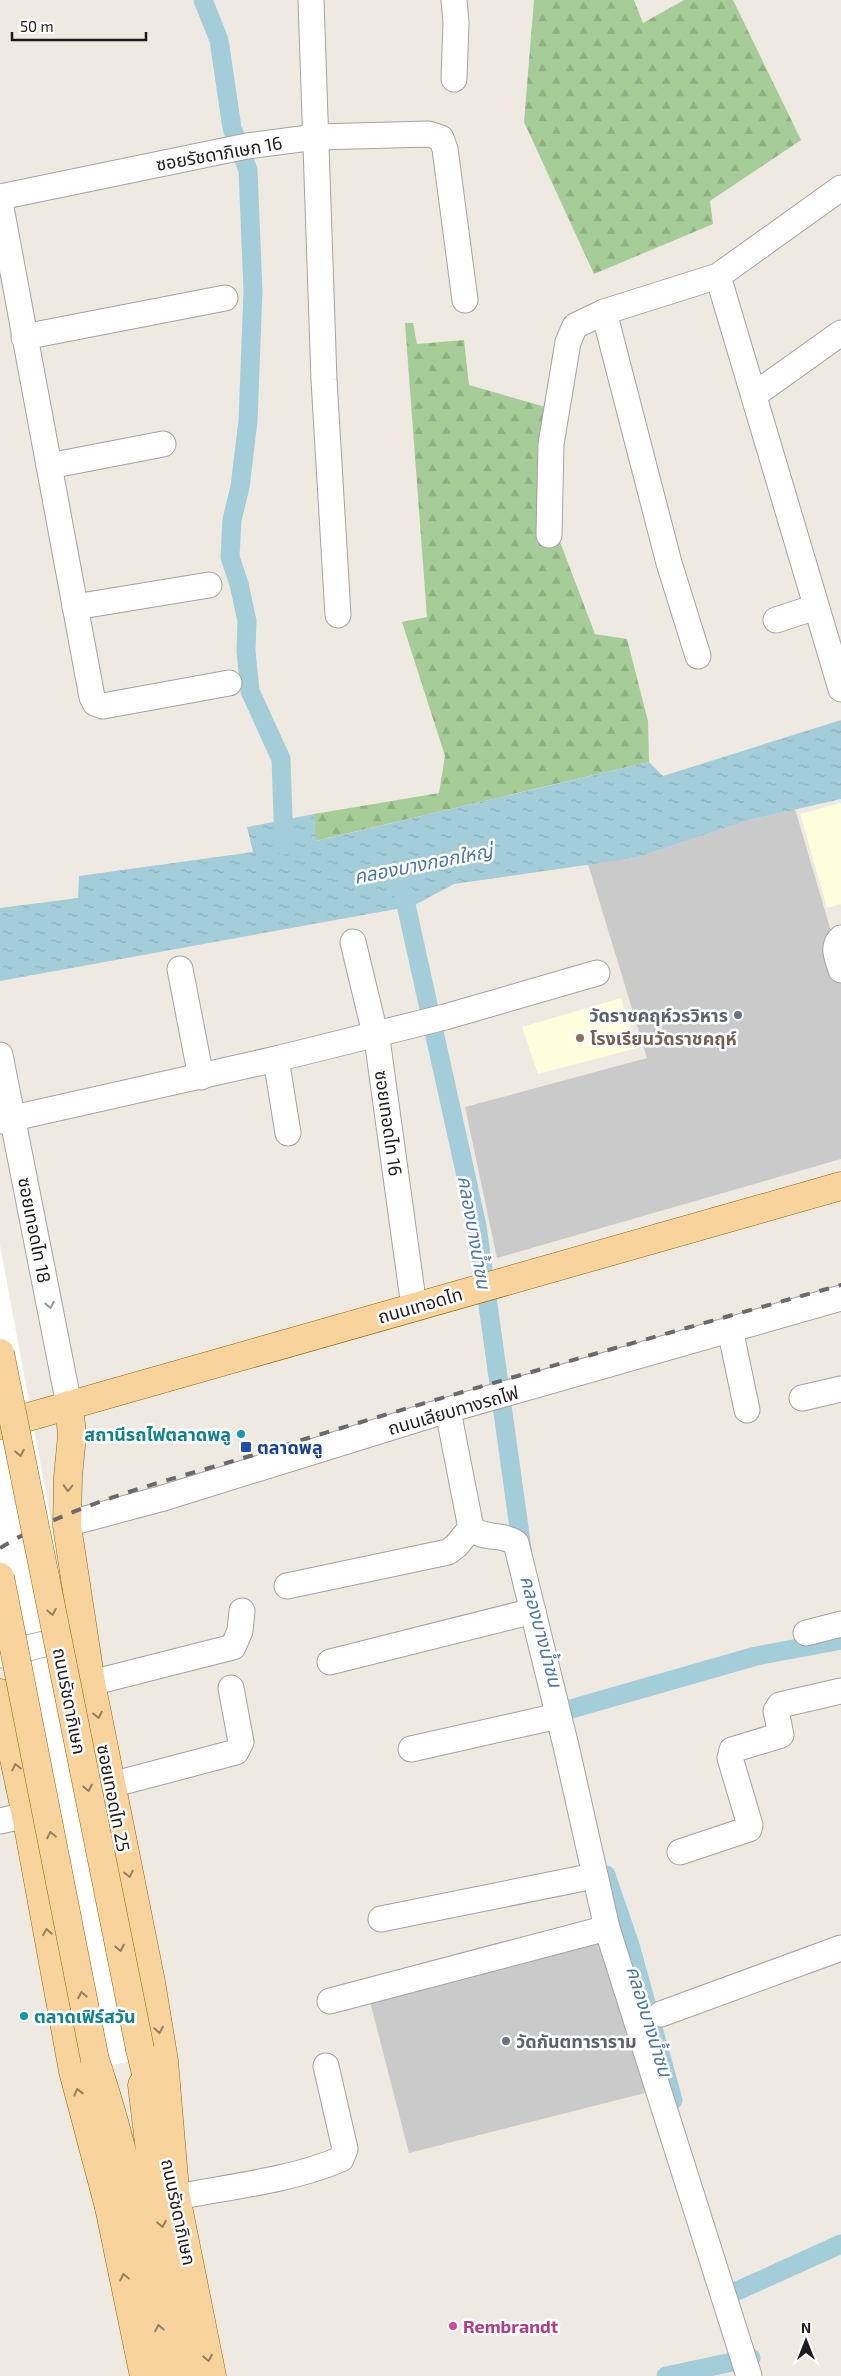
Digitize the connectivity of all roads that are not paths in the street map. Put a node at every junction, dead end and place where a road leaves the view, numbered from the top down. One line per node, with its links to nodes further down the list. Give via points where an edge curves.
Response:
1 (311, 0): 4 (street)
2 (454, 0): 3 (street)
3 (454, 79)
4 (316, 137): 6 (street, ซอยรัชดาภิเษก 16, via 241,148); 10 (street, ซอยรัชดาภิเษก 16, via 430,134 440,138 445,149); 21 (street, via 324,380)
5 (841, 188): 8 (street)
6 (0, 197)
7 (0, 202): 13 (street)
8 (718, 276): 11 (street); 14 (street)
9 (225, 298): 13 (street)
10 (465, 300)
11 (604, 312): 17 (street, via 575,326 568,342 551,444); 23 (street, via 669,563)
12 (841, 333): 14 (street)
13 (24, 337): 16 (street)
14 (754, 395): 20 (street)
15 (163, 444): 16 (street)
16 (49, 466): 19 (street)
17 (549, 535)
18 (209, 585): 19 (street)
19 (75, 607): 24 (street, via 92,698 103,706)
20 (816, 607): 22 (street); 25 (street)
21 (338, 616)
22 (776, 620)
23 (698, 656)
24 (229, 683)
25 (841, 689)
26 (841, 938): 29 (street, via 835,948)
27 (353, 942): 31 (street, ซอยเทอดไท 16)
28 (180, 969): 34 (street)
29 (841, 970)
30 (597, 973): 31 (street, via 446,1017)
31 (376, 1033): 33 (street); 39 (street, ซอยเทอดไท 16)
32 (0, 1055): 35 (street, ซอยเทอดไท 18)
33 (276, 1059): 34 (street); 36 (street)
34 (201, 1077): 35 (street)
35 (6, 1120): 44 (street, ซอยเทอดไท 18, one-way to 44)
36 (288, 1133)
37 (841, 1186): 39 (main road, ถนนเทอดไท)
38 (841, 1298): 40 (street, ถนนเลียบทางรถไฟ)
39 (414, 1307): 44 (main road, ถนนเทอดไท)
40 (730, 1329): 45 (street); 46 (street, ถนนเลียบทางรถไฟ)
41 (0, 1353): 74 (main road, ถนนรัชดาภิเษก, one-way to 74, bridge)
42 (841, 1389): 43 (street)
43 (802, 1398)
44 (69, 1405): 47 (main road, ถนนเทอดไท); 48 (main road, ซอยเทอดไท 25, one-way to 48, via 72,1435)
45 (747, 1410)
46 (448, 1411): 48 (street, ถนนเลียบทางรถไฟ); 49 (street)
47 (0, 1425)
48 (66, 1526): 56 (main road, ซอยเทอดไท 25)
49 (471, 1528): 51 (street, via 448,1552); 53 (street, via 476,1533 502,1536 516,1543)
50 (0, 1577): 75 (main road, one-way to 50, bridge)
51 (287, 1586)
52 (242, 1611): 59 (street, via 240,1631 233,1647)
53 (533, 1611): 58 (street); 63 (street)
54 (841, 1624): 55 (street)
55 (806, 1633)
56 (86, 1649): 57 (street, via 48,1643); 59 (main road, ซอยเทอดไท 25)
57 (0, 1655)
58 (330, 1662)
59 (92, 1683): 65 (main road, ซอยเทอดไท 25, one-way to 65)
60 (231, 1688): 65 (street, via 241,1742 236,1752)
61 (841, 1691): 67 (street, via 780,1705 776,1711 781,1735 732,1750 730,1758 749,1829)
62 (0, 1693): 66 (main road, one-way to 62)
63 (558, 1716): 64 (street); 68 (street)
64 (411, 1749)
65 (111, 1785): 77 (main road, ซอยเทอดไท 25, one-way to 77, via 164,2061)
66 (13, 1818): 78 (main road, one-way to 66)
67 (680, 1852)
68 (594, 1876): 69 (street); 70 (street)
69 (381, 1918)
70 (607, 1928): 72 (street); 83 (street)
71 (841, 1948): 73 (street)
72 (330, 2001)
73 (661, 2014)
74 (140, 2049): 77 (main road, ถนนรัชดาภิเษก); 81 (main road, ถนนรัชดาภิเษก, one-way to 81, via 151,2168)
75 (95, 2060): 78 (main road); 80 (main road, one-way to 75, via 130,2181)
76 (326, 2066): 77 (street, via 345,2149 341,2159 285,2176)
77 (176, 2193): 82 (main road, ถนนรัชดาภิเษก, one-way to 82)
78 (109, 2207): 79 (main road, one-way to 78)
79 (144, 2376)
80 (168, 2376)
81 (191, 2376)
82 (212, 2376)
83 (749, 2376)

